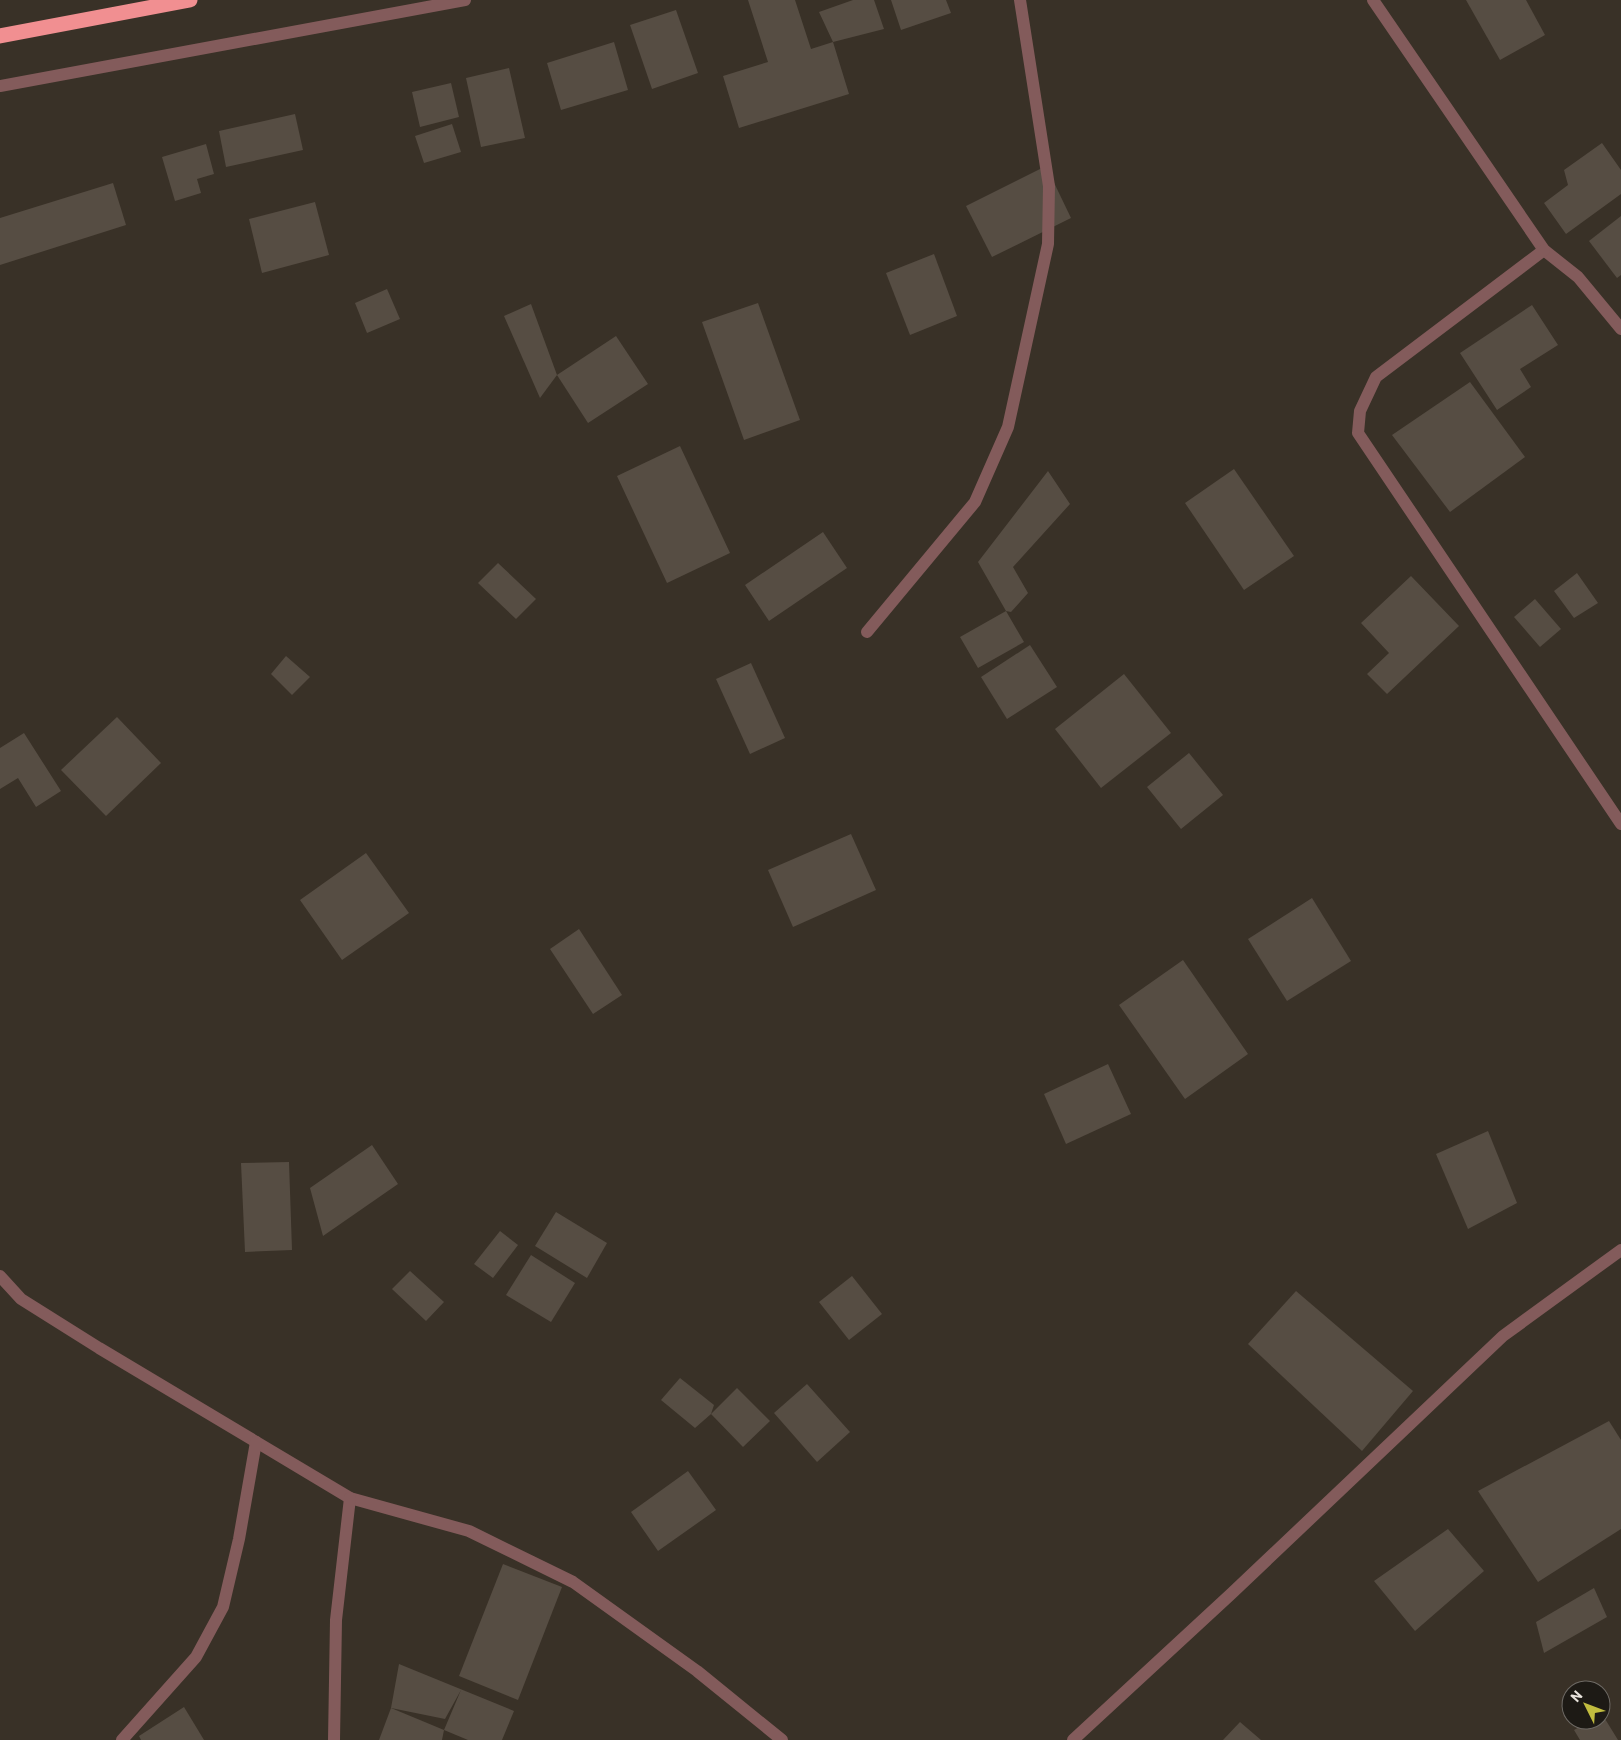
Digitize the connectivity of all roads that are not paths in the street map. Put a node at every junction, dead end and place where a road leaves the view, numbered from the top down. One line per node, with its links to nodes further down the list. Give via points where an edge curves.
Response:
1 (190, 0): 5 (highway)
2 (465, 0): 6 (street)
3 (1020, 0): 9 (street, via 1049,186 1048,244 1008,428 975,502)
4 (1373, 0): 7 (street)
5 (0, 36)
6 (0, 86)
7 (1544, 250): 8 (street, via 1578,277); 10 (street, via 1376,378 1360,411 1358,433)
8 (1621, 330)
9 (867, 632)
10 (1621, 824)
11 (1621, 1250): 18 (street, via 1503,1336)
12 (0, 1276): 13 (street, via 21,1299)
13 (256, 1442): 14 (street); 15 (street, via 223,1607 196,1657)
14 (350, 1498): 16 (street, via 336,1620); 17 (street, via 470,1531 573,1582 696,1671)
15 (122, 1740)
16 (334, 1740)
17 (782, 1740)
18 (1072, 1740)

